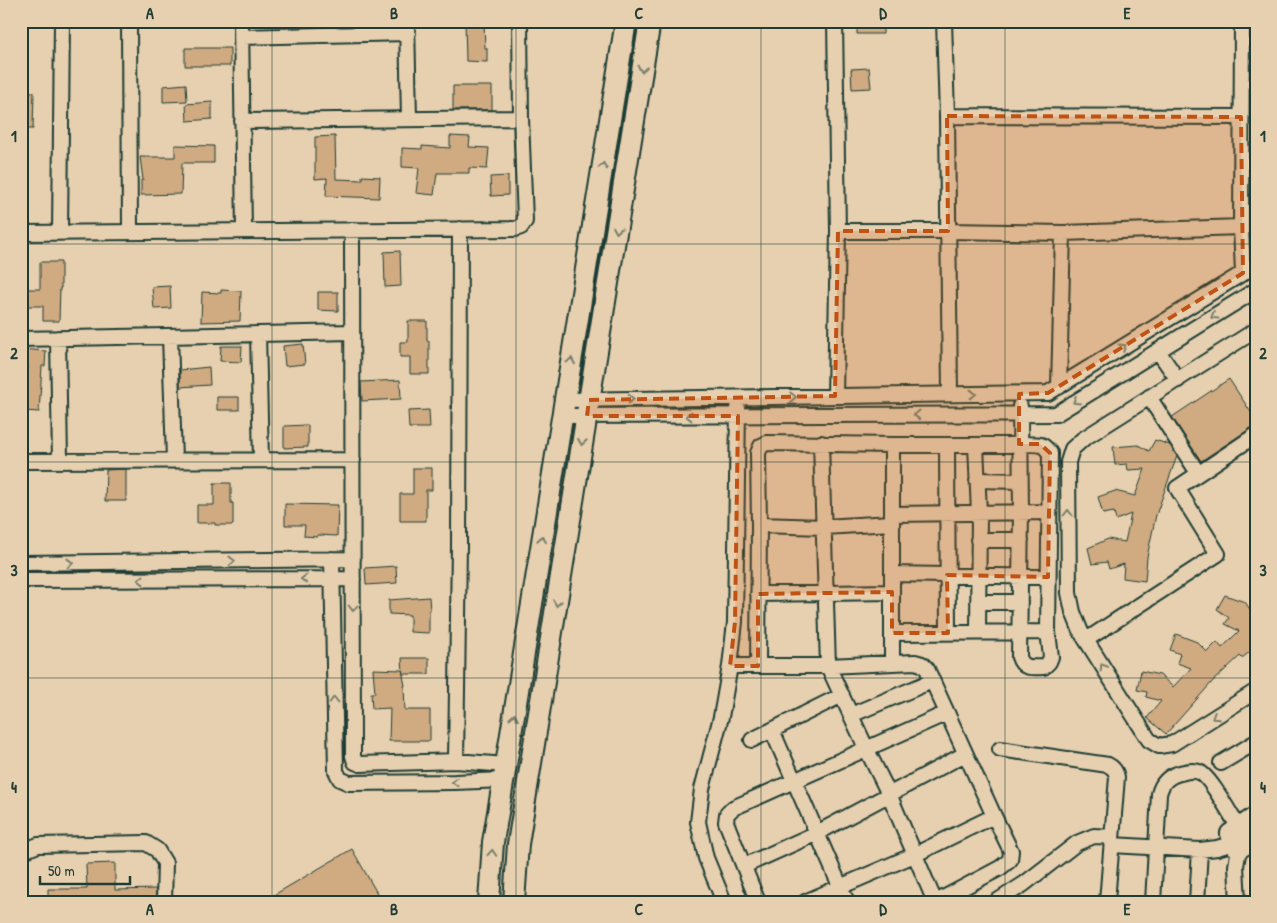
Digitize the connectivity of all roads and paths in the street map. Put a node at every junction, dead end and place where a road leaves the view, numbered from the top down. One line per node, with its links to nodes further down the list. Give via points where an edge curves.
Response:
1 (62, 21): 26 (street)
2 (129, 21): 23 (street)
3 (241, 21): 11 (street)
4 (520, 21): 14 (street)
5 (626, 21): 44 (street, one-way to 5)
6 (650, 21): 45 (street, one-way to 45)
7 (836, 21): 21 (street)
8 (944, 21): 12 (street)
9 (1242, 21): 13 (street)
10 (407, 27): 11 (street); 15 (street)
11 (241, 37): 16 (street)
12 (947, 116): 13 (street); 22 (street)
13 (1241, 117): 17 (street)
14 (521, 118): 15 (street); 18 (street, via 525,221 514,229)
15 (409, 119): 16 (street)
16 (242, 122): 20 (street)
17 (1241, 227): 24 (street); 28 (street)
18 (460, 229): 19 (street); 108 (street)
19 (352, 230): 20 (street); 31 (street)
20 (244, 231): 23 (street)
21 (838, 231): 22 (street); 41 (street)
22 (948, 231): 24 (street); 39 (street)
23 (130, 232): 26 (street)
24 (1063, 232): 38 (street)
25 (21, 233): 26 (street)
26 (60, 233)
27 (1256, 264): 28 (street)
28 (1242, 273): 38 (street, one-way to 28)
29 (1256, 290): 36 (street, one-way to 36)
30 (1256, 330): 37 (street)
31 (352, 332): 32 (street); 56 (street)
32 (258, 334): 33 (street); 55 (street)
33 (170, 336): 34 (street); 54 (street)
34 (58, 338): 35 (street); 58 (street)
35 (21, 339)
36 (1158, 350): 37 (street); 46 (street, one-way to 46, via 1056,414)
37 (1178, 380): 42 (street)
38 (1058, 387): 40 (street, via 1048,393)
39 (950, 394): 40 (street, one-way to 40); 41 (street)
40 (1019, 394): 46 (street)
41 (835, 396): 43 (street, one-way to 41)
42 (1149, 397): 59 (street); 92 (street, one-way to 42, via 1072,612 1069,592 1068,462 1072,449 1083,439)
43 (739, 398): 45 (street, one-way to 43); 47 (street)
44 (563, 408): 45 (street); 111 (street, one-way to 44)
45 (588, 408): 47 (street, one-way to 45); 127 (street, one-way to 127, via 518,844)
46 (1020, 414): 47 (street, one-way to 47); 50 (street)
47 (738, 416): 94 (street, via 735,622)
48 (1256, 435): 59 (street)
49 (821, 443): 51 (street); 67 (street, via 761,446 758,453); 68 (street)
50 (1019, 444): 53 (street); 61 (street); 63 (street, via 1040,444 1050,453)
51 (892, 445): 52 (street); 66 (street)
52 (947, 445): 53 (street); 64 (street)
53 (976, 445): 60 (street)
54 (174, 460): 55 (street); 58 (street)
55 (261, 460): 56 (street)
56 (352, 460): 72 (street)
57 (21, 461): 58 (street)
58 (60, 461)
59 (1198, 473): 92 (street, via 1177,488 1218,554)
60 (977, 480): 61 (street); 65 (street)
61 (1020, 481): 62 (street)
62 (1021, 512): 63 (street); 65 (street); 70 (street)
63 (1048, 512): 78 (street)
64 (947, 513): 65 (street); 66 (street); 75 (street)
65 (979, 513): 69 (street)
66 (892, 518): 68 (street); 74 (street)
67 (759, 525): 68 (street); 83 (street)
68 (824, 527): 84 (street)
69 (978, 540): 70 (street); 76 (street)
70 (1020, 540): 77 (street)
71 (332, 559): 72 (street); 73 (street, one-way to 71); 79 (street)
72 (353, 559): 80 (street)
73 (21, 563)
74 (892, 574): 75 (street); 82 (street)
75 (947, 575): 76 (street); 91 (street)
76 (978, 576): 77 (street); 85 (street)
77 (1020, 577): 78 (street); 86 (street)
78 (1048, 577): 89 (street)
79 (332, 579): 80 (street); 81 (street, one-way to 81); 112 (street, one-way to 79, via 336,771)
80 (353, 579): 109 (street, one-way to 109)
81 (21, 580)
82 (892, 592): 84 (street); 90 (street)
83 (758, 594): 84 (street); 95 (street)
84 (826, 594): 96 (street)
85 (978, 602): 86 (street); 87 (street)
86 (1020, 602): 88 (street)
87 (978, 632): 88 (street); 91 (street)
88 (1020, 632): 89 (street); 89 (street, via 1020,662 1028,667 1044,667 1051,657)
89 (1048, 632)
90 (892, 633): 91 (street); 93 (street)
91 (948, 633)
92 (1086, 640): 98 (street, one-way to 92, via 1172,744 1159,746 1149,740)
93 (892, 663): 96 (street); 97 (street, via 922,664)
94 (730, 666): 95 (street); 128 (street, via 721,717 702,789 698,822 706,858)
95 (758, 666): 96 (street)
96 (828, 666): 99 (street)
97 (932, 681): 100 (street); 101 (street)
98 (1256, 691)
99 (842, 695): 101 (street); 102 (street)
100 (947, 713): 106 (street); 107 (street)
101 (852, 715): 106 (street)
102 (772, 730): 103 (street); 113 (street)
103 (752, 740)
104 (1256, 742): 110 (street)
105 (1000, 749): 118 (street, via 1113,768 1117,777)
106 (867, 750): 113 (street); 114 (street)
107 (965, 754): 114 (street); 115 (street)
108 (456, 761): 109 (street); 111 (street)
109 (355, 762): 112 (street)
110 (1221, 763)
111 (505, 772): 112 (street, one-way to 112, via 455,782 349,783); 126 (street, one-way to 111, via 492,842)
112 (340, 779)
113 (794, 780): 116 (street); 123 (street, via 733,808 727,814 726,822)
114 (889, 794): 116 (street); 122 (street)
115 (994, 816): 122 (street); 132 (street, via 1011,851 1010,860)
116 (818, 832): 123 (street); 124 (street)
117 (1245, 835): 119 (street, via 1204,775 1189,771 1174,775 1161,787); 120 (street, via 1217,848); 137 (street, via 1236,866)
118 (1112, 841): 119 (street); 133 (street, via 1094,836 1076,843); 134 (street)
119 (1156, 847): 120 (street); 135 (street)
120 (1200, 850): 136 (street)
121 (21, 852): 125 (street, via 38,845 146,843 158,850 165,863)
122 (914, 855): 124 (street); 132 (street)
123 (744, 866): 129 (street)
124 (840, 887): 130 (street); 131 (street)
125 (164, 902)
126 (489, 902)
127 (514, 902)
128 (724, 902)
129 (758, 902)
130 (805, 902)
131 (846, 902)
132 (935, 902)
133 (996, 902)
134 (1107, 902)
135 (1153, 902)
136 (1197, 902)
137 (1238, 902)

